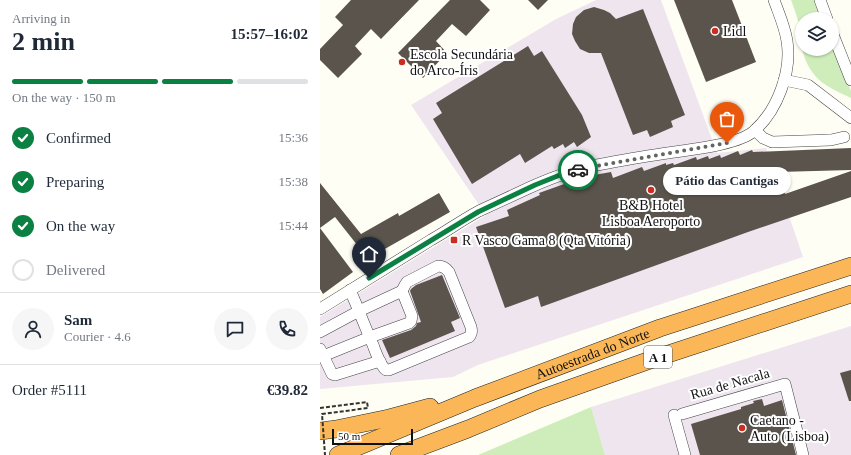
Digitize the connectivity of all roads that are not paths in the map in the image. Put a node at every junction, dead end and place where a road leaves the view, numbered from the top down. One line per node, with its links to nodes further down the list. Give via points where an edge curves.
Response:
1 (774, 0): 5 (street, via 787,42)
2 (820, 0): 3 (street)
3 (824, 12)
4 (839, 50): 6 (street)
5 (784, 80): 7 (street, via 808,84); 8 (street, via 774,106)
6 (851, 80)
7 (851, 118)
8 (755, 130): 9 (street, via 772,142 831,140); 11 (street, via 737,140 716,145 590,167 560,175 478,212)
9 (844, 137)
10 (851, 266): 20 (highway, Autoestrada do Norte / A 1, via 660,328)
11 (350, 290): 14 (street); 15 (street)
12 (402, 291): 15 (street); 17 (street, via 412,316 411,321); 19 (street, via 408,282 432,270 441,266 447,269 472,332 469,337 389,370 384,368)
13 (851, 294): 23 (highway, Autoestrada do Norte / A 1, via 575,387)
14 (320, 309)
15 (359, 311): 16 (street); 17 (street)
16 (320, 332)
17 (370, 337): 18 (street); 19 (street)
18 (322, 353): 19 (street, via 332,374 335,375)
19 (380, 361)
20 (475, 398): 21 (highway); 22 (highway, Autoestrada do Norte / A 1)
21 (320, 431)
22 (338, 455)
23 (399, 455)
24 (685, 455): 25 (street, Rua de Nacala, via 678,415 784,384)
25 (803, 455)

